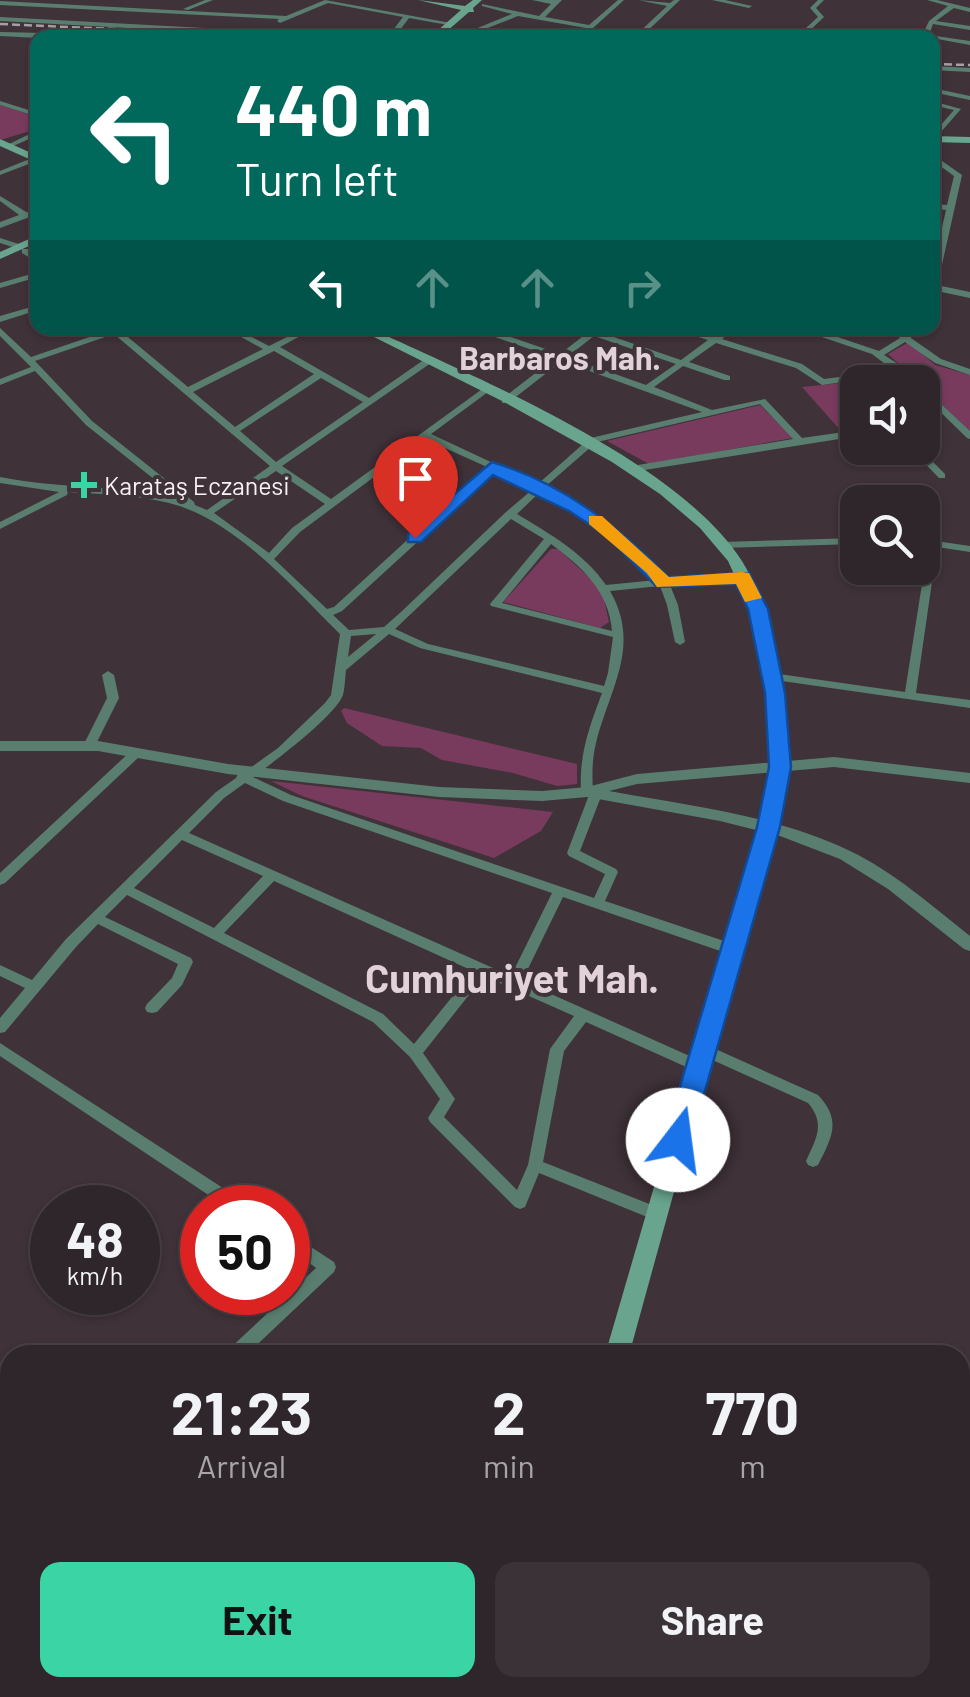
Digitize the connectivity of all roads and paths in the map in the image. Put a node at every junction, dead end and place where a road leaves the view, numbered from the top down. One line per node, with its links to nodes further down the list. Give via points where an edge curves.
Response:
1 (74, 0): 18 (street)
2 (140, 0): 20 (street)
3 (210, 0): 22 (street)
4 (422, 0): 17 (main road)
5 (442, 0): 17 (main road)
6 (534, 0): 13 (street)
7 (621, 0): 32 (street)
8 (640, 0): 14 (street)
9 (715, 0): 19 (street)
10 (822, 0): 43 (street, via 813,8 821,17)
11 (930, 0): 16 (street)
12 (328, 1): 24 (street); 25 (street)
13 (557, 2): 26 (street)
14 (675, 2): 42 (street)
15 (0, 3): 18 (street)
16 (948, 3): 21 (street); 29 (street)
17 (478, 4): 23 (street); 30 (main road); 38 (main road)
18 (56, 6): 20 (street); 28 (street)
19 (750, 6)
20 (114, 9): 22 (street); 31 (street)
21 (970, 10)
22 (179, 12): 25 (street)
23 (516, 14): 26 (street); 40 (street)
24 (406, 16): 30 (street); 36 (street)
25 (286, 18): 35 (street)
26 (540, 18): 32 (street)
27 (0, 19): 28 (street)
28 (17, 20): 31 (street)
29 (931, 22): 33 (street); 44 (street)
30 (448, 24): 37 (main road)
31 (100, 25): 34 (street)
32 (590, 27): 41 (street)
33 (970, 28)
34 (178, 30)
35 (264, 30)
36 (396, 30)
37 (442, 30)
38 (454, 30)
39 (474, 30): 40 (street)
40 (490, 30)
41 (587, 30)
42 (645, 30)
43 (807, 30)
44 (927, 30)
45 (0, 34): 46 (street)
46 (30, 36)
47 (940, 39): 48 (street)
48 (970, 43)
49 (940, 68): 50 (street)
50 (970, 70)
51 (940, 92): 52 (street)
52 (970, 98)
53 (0, 103): 55 (street)
54 (940, 105): 56 (street, via 958,108)
55 (30, 112)
56 (940, 123)
57 (30, 137): 60 (street)
58 (970, 137): 59 (main road)
59 (940, 140)
60 (3, 146): 61 (main road)
61 (30, 160)
62 (940, 162): 67 (street, via 958,175)
63 (30, 164): 64 (street)
64 (0, 173)
65 (0, 198): 69 (street)
66 (940, 207): 67 (street)
67 (952, 208): 75 (street)
68 (30, 214): 69 (street)
69 (26, 215): 70 (street)
70 (0, 225)
71 (0, 240): 73 (street)
72 (30, 246): 73 (main road)
73 (22, 249): 74 (street); 76 (main road)
74 (30, 254)
75 (940, 258)
76 (0, 259)
77 (30, 277): 78 (street)
78 (0, 286)
79 (940, 289): 80 (street)
80 (970, 295)
81 (30, 310): 82 (street)
82 (0, 319)
83 (0, 331): 103 (street)
84 (100, 335): 103 (street)
85 (121, 335): 112 (street)
86 (245, 335): 98 (street)
87 (297, 335): 98 (street)
88 (378, 335): 101 (main road)
89 (498, 335): 100 (street)
90 (590, 335): 100 (street)
91 (610, 335): 102 (street)
92 (701, 335): 97 (street)
93 (722, 335): 97 (street)
94 (824, 335): 99 (street)
95 (904, 335): 96 (street)
96 (908, 337): 99 (street); 105 (street, via 930,357)
97 (716, 340): 102 (street); 108 (street, via 799,366 822,382)
98 (272, 348): 106 (street); 112 (street)
99 (879, 354): 104 (street)
100 (560, 357): 110 (street); 113 (street)
101 (428, 361): 111 (main road); 114 (street)
102 (683, 363): 107 (street); 110 (street)
103 (32, 364): 109 (street); 132 (street, via 89,423)
104 (895, 365)
105 (970, 372)
106 (320, 374): 114 (street); 117 (street)
107 (727, 378)
108 (840, 381)
109 (0, 382)
110 (648, 388): 116 (street)
111 (485, 390): 113 (main road); 118 (street)
112 (186, 392): 117 (street)
113 (505, 401): 122 (main road)
114 (369, 402): 124 (street)
115 (940, 407): 120 (street)
116 (712, 413): 121 (street, via 762,401); 122 (street)
117 (234, 431): 124 (street)
118 (425, 434): 125 (street); 131 (street)
119 (840, 435): 121 (street)
120 (970, 436)
121 (800, 441): 126 (street)
122 (587, 443): 126 (main road); 129 (street)
123 (931, 465): 127 (street)
124 (277, 467): 131 (street); 132 (street)
125 (492, 468): 129 (street); 145 (street)
126 (632, 469): 138 (main road, via 691,509)
127 (942, 476)
128 (0, 480): 130 (street)
129 (535, 489): 133 (street); 142 (street, via 614,532)
130 (64, 493): 132 (street, via 127,492); 134 (street)
131 (332, 504): 140 (street)
132 (202, 511): 140 (street)
133 (509, 514): 135 (street); 146 (street)
134 (0, 526)
135 (551, 538): 144 (street); 148 (street, via 495,604)
136 (840, 542): 138 (street)
137 (940, 544): 139 (street)
138 (721, 545): 141 (main road)
139 (970, 549)
140 (268, 558): 145 (street)
141 (742, 578): 142 (street); 152 (main road, via 758,609)
142 (664, 583): 144 (street); 149 (street)
143 (923, 585): 154 (street)
144 (607, 588): 148 (street)
145 (327, 614): 147 (street)
146 (389, 630): 147 (street); 150 (street); 153 (street, via 424,646)
147 (346, 632): 150 (street)
148 (617, 635): 153 (street)
149 (680, 642)
150 (342, 668): 160 (street, via 329,706 282,751)
151 (108, 675): 156 (street, via 113,698)
152 (772, 677): 154 (street); 159 (main road)
153 (608, 691): 162 (street, via 584,756)
154 (910, 695): 155 (street)
155 (970, 704)
156 (89, 746): 157 (street); 158 (street)
157 (1, 747)
158 (136, 753): 160 (street); 166 (street)
159 (780, 767): 161 (street, via 834,762); 162 (street, via 637,779); 163 (main road)
160 (246, 774): 162 (street, via 439,792); 164 (street); 168 (street, via 287,798)
161 (970, 778)
162 (591, 793): 163 (street); 169 (street, via 573,852 612,872)
163 (768, 827): 172 (street, via 847,856); 173 (main road)
164 (180, 834): 165 (street); 167 (street)
165 (272, 875): 171 (street); 174 (street)
166 (0, 880)
167 (126, 889): 170 (street); 171 (street)
168 (558, 893): 169 (street); 176 (street)
169 (597, 905): 173 (street)
170 (96, 918): 177 (street); 178 (street, via 186,962)
171 (216, 934): 182 (street, via 378,1018)
172 (970, 944)
173 (730, 949): 183 (main road)
174 (482, 969): 176 (street); 182 (street)
175 (0, 970): 177 (street)
176 (514, 984): 179 (street)
177 (33, 986): 180 (street)
178 (152, 1008)
179 (583, 1014): 183 (street); 185 (street, via 557,1049)
180 (0, 1028)
181 (0, 1050): 186 (street)
182 (415, 1053): 185 (street, via 448,1099 435,1118 520,1202)
183 (700, 1057): 184 (street, via 814,1099 828,1123); 187 (main road)
184 (813, 1160)
185 (535, 1165): 187 (street)
186 (206, 1185)
187 (657, 1214): 192 (main road)
188 (310, 1255): 189 (street, via 328,1267)
189 (310, 1284)
190 (277, 1315): 191 (street)
191 (245, 1345)
192 (620, 1345)

